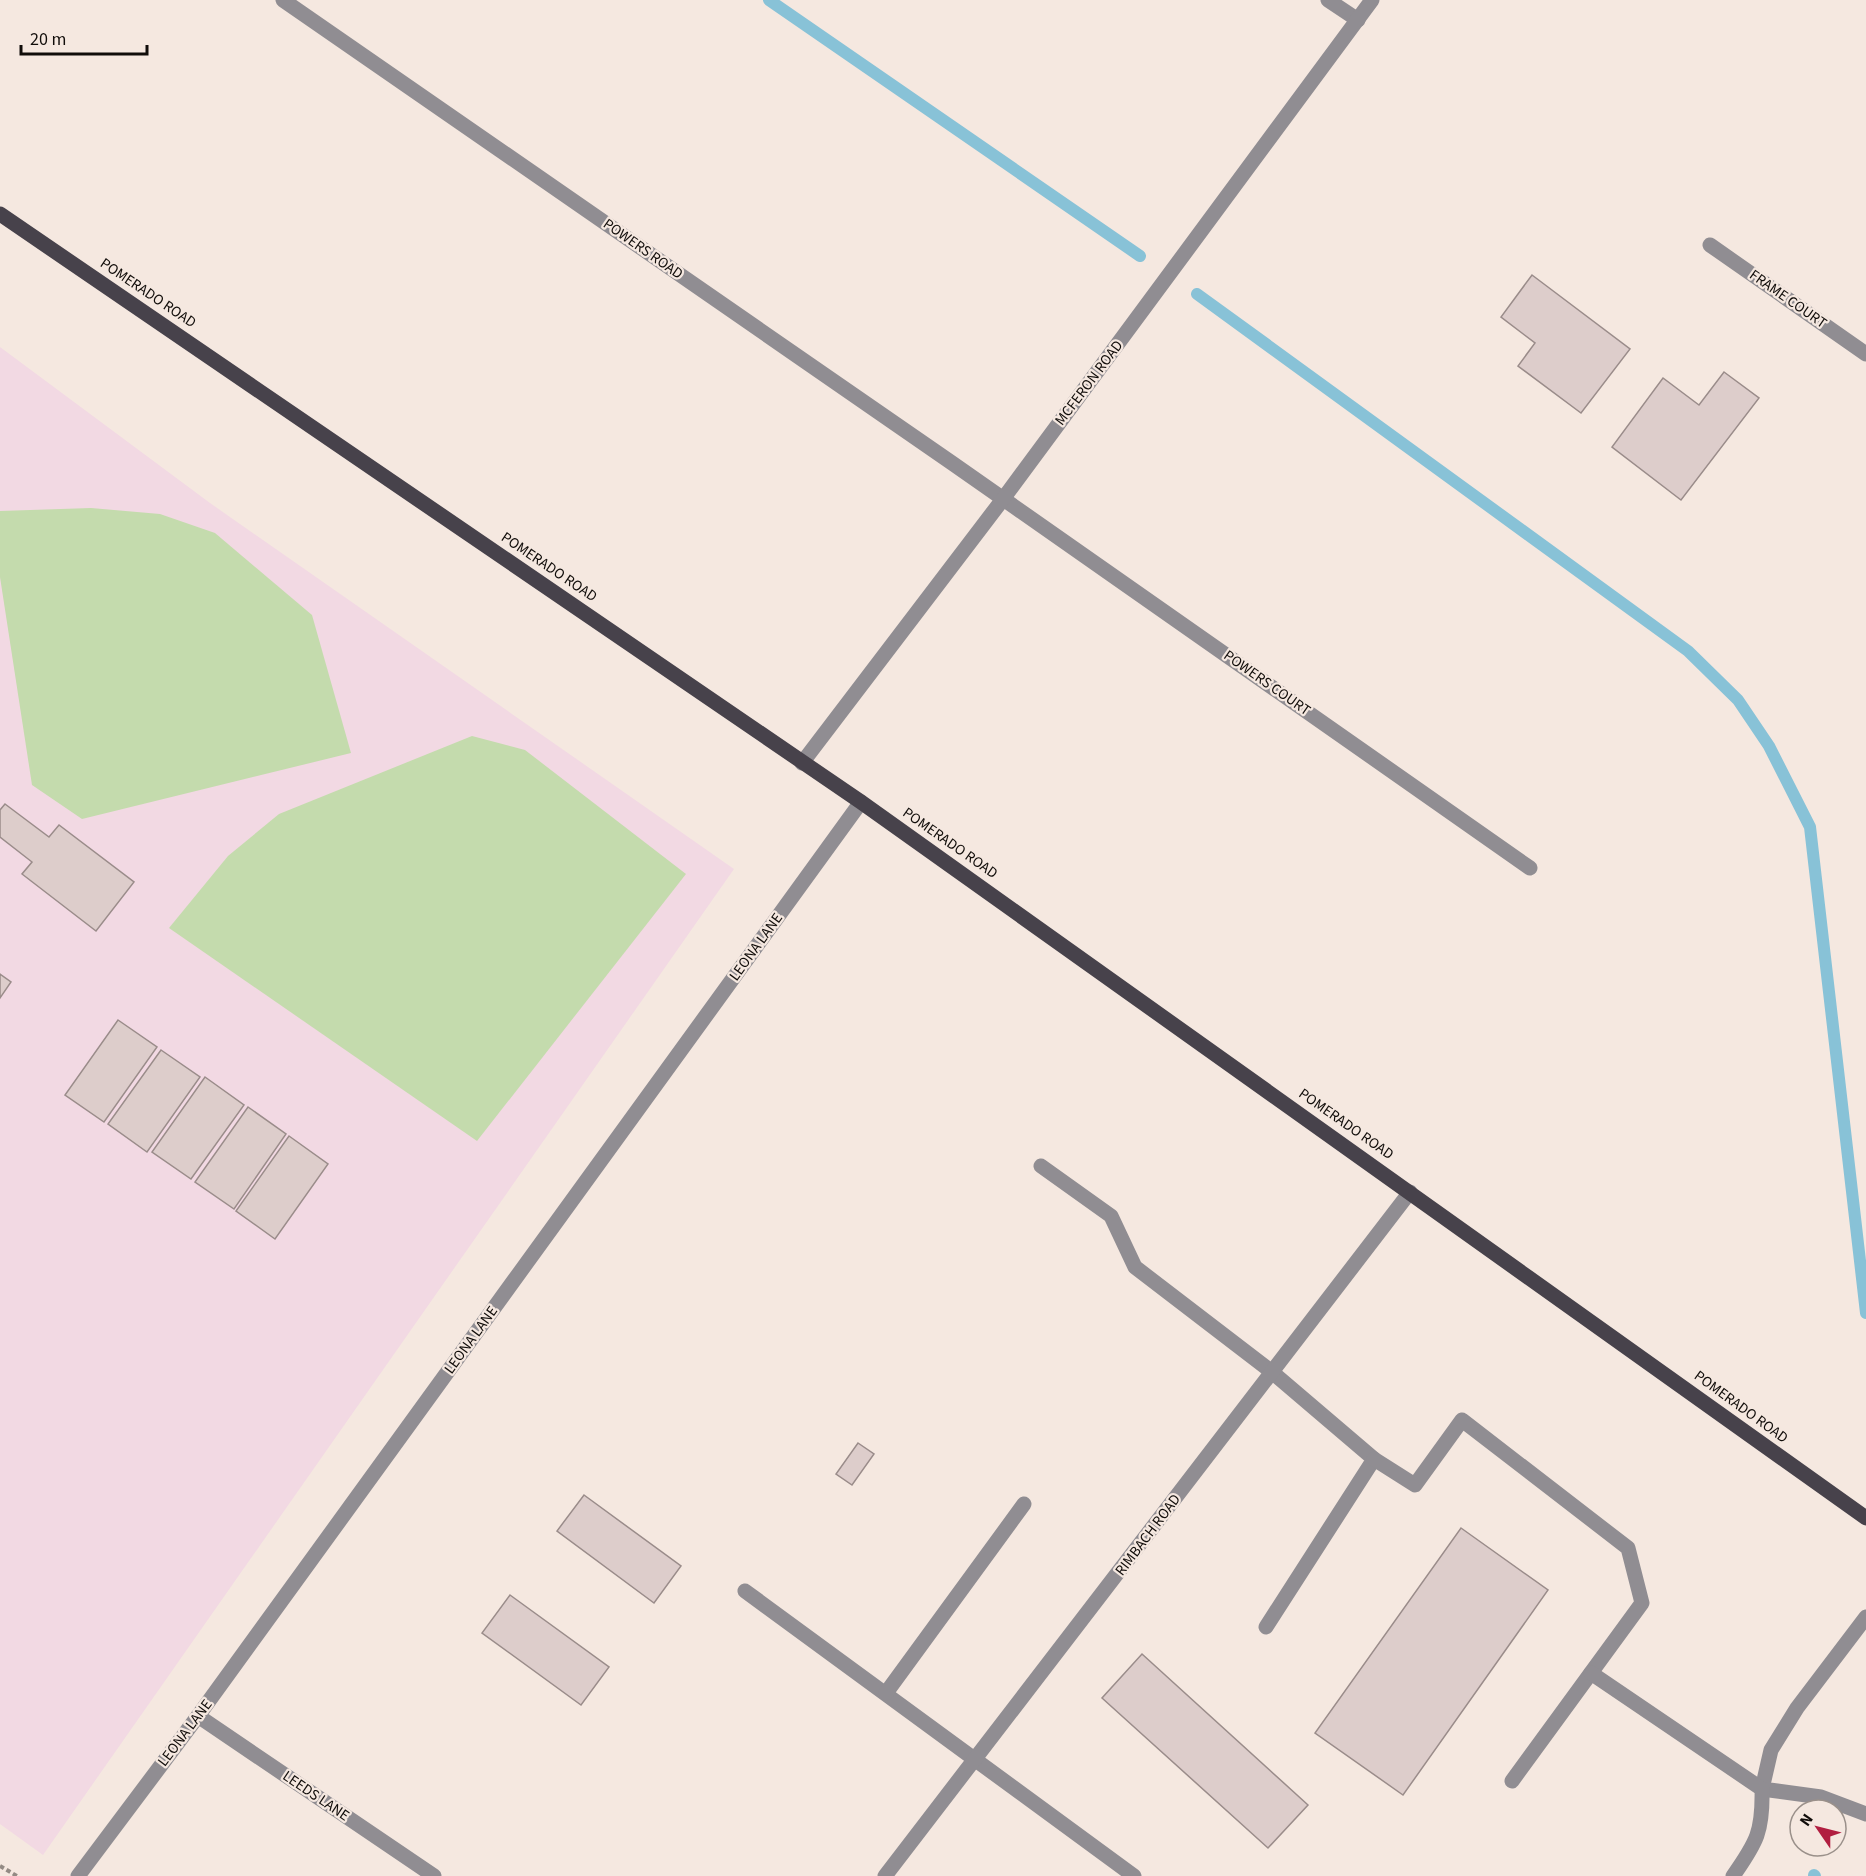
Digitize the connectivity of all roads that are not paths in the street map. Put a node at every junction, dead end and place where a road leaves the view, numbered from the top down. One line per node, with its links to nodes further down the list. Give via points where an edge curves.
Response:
1 (283, 0): 8 (street, POWERS ROAD)
2 (1328, 0): 4 (street)
3 (1372, 0): 4 (street, MCFERON ROAD)
4 (1358, 20): 8 (street, MCFERON ROAD)
5 (0, 214): 9 (main road, POMERADO ROAD)
6 (1710, 244): 7 (street, FRAME COURT)
7 (1866, 354)
8 (1003, 499): 9 (street, MCFERON ROAD); 11 (street, POWERS COURT)
9 (802, 763): 10 (main road, POMERADO ROAD)
10 (861, 802): 13 (main road, POMERADO ROAD); 23 (street, LEONA LANE)
11 (1530, 868)
12 (1041, 1166): 14 (street, via 1111,1216 1135,1267)
13 (1410, 1192): 14 (street, RIMBACH ROAD); 17 (main road, POMERADO ROAD)
14 (1272, 1372): 15 (street); 24 (street, RIMBACH ROAD)
15 (1374, 1459): 20 (street); 21 (street, via 1415,1485 1462,1420 1628,1548 1642,1603)
16 (1024, 1504): 22 (street)
17 (1866, 1518)
18 (746, 1592): 22 (street)
19 (1866, 1617): 26 (street, via 1797,1708 1771,1750)
20 (1266, 1627)
21 (1591, 1673): 25 (street); 26 (street)
22 (886, 1693): 24 (street)
23 (198, 1716): 28 (street, LEONA LANE); 29 (street, LEEDS LANE)
24 (976, 1759): 30 (street, RIMBACH ROAD); 31 (street)
25 (1512, 1781)
26 (1762, 1789): 27 (street, via 1821,1797); 32 (street, via 1763,1811 1756,1844)
27 (1866, 1814)
28 (78, 1876)
29 (434, 1876)
30 (885, 1876)
31 (1134, 1876)
32 (1733, 1876)

